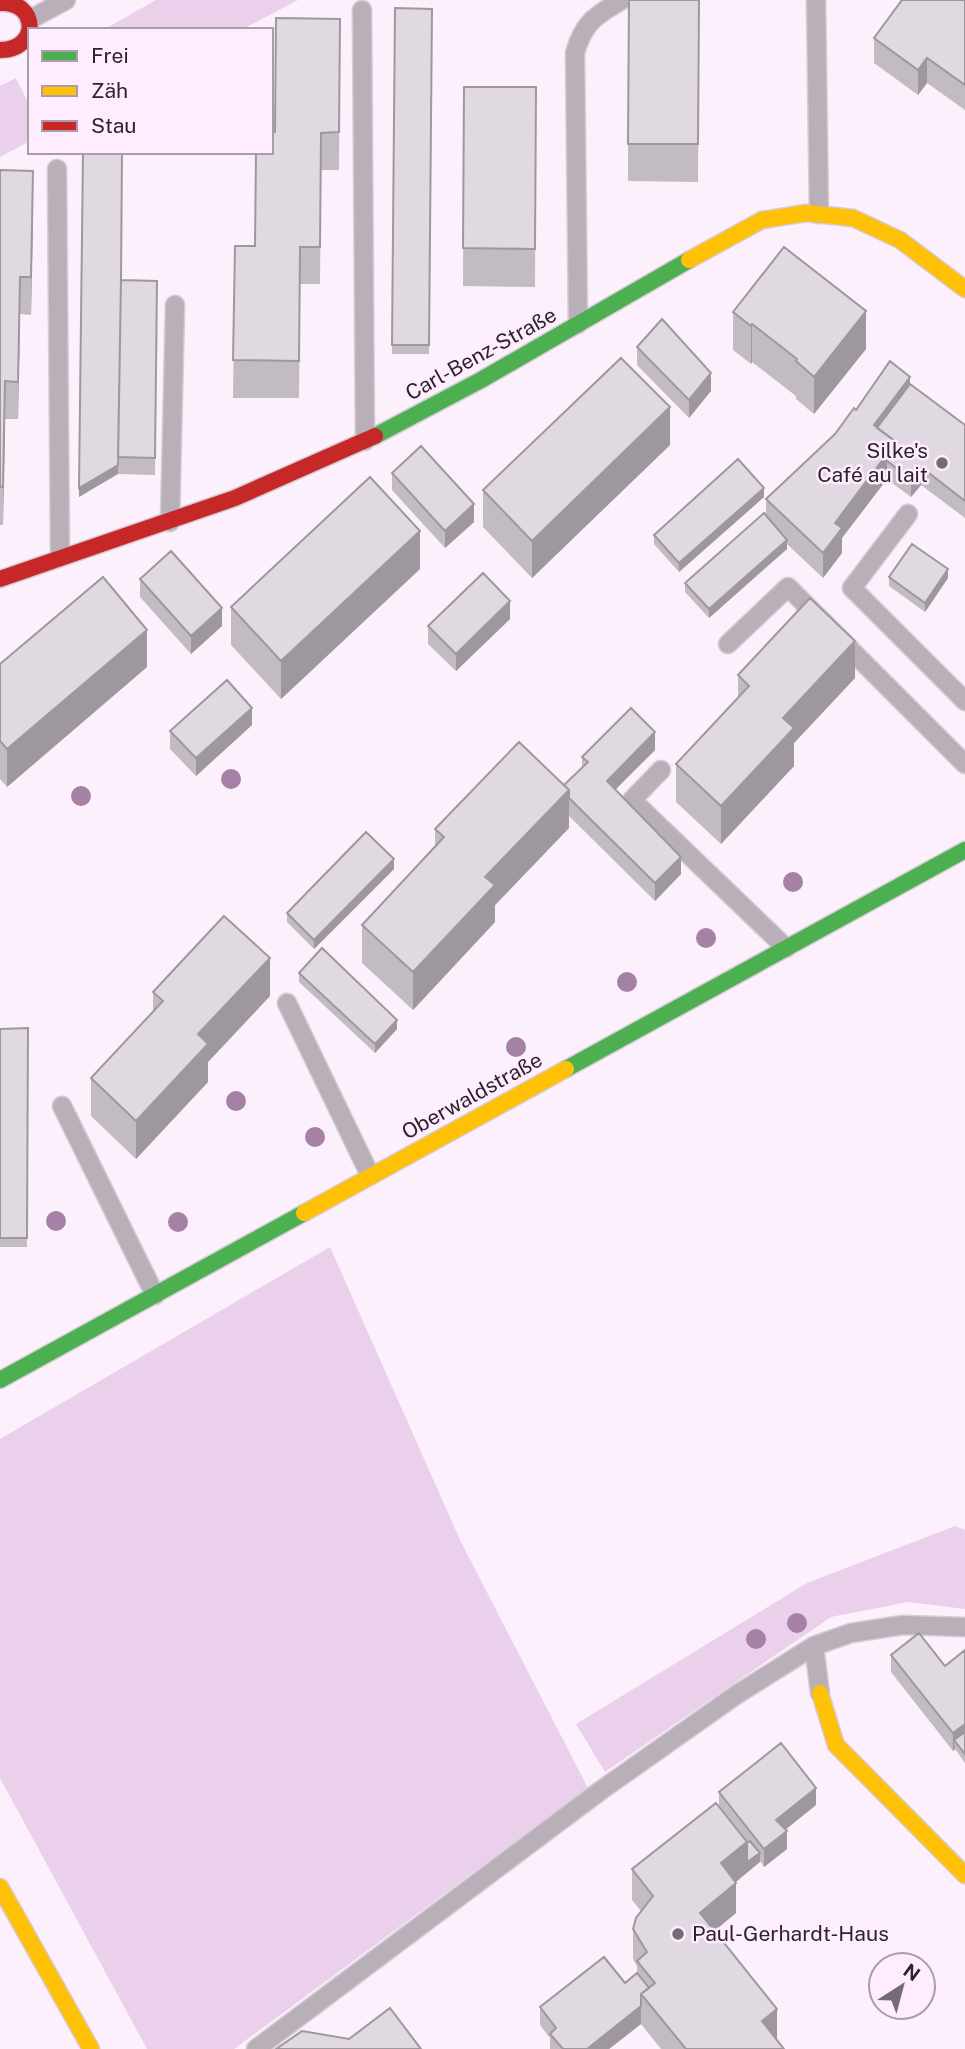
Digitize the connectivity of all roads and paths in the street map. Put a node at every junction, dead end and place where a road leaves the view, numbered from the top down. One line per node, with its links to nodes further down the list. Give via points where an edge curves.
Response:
1 (66, 0): 6 (lane)
2 (622, 0): 14 (lane, via 590,21 575,53)
3 (816, 0): 11 (lane)
4 (0, 3): 6 (street, via 18,5)
5 (362, 9): 15 (lane)
6 (29, 20): 7 (street)
7 (29, 28)
8 (28, 34): 9 (street, via 23,43)
9 (0, 50)
10 (57, 169): 18 (lane)
11 (819, 214): 12 (street, Carl-Benz-Straße, via 853,218 900,240); 14 (street, Carl-Benz-Straße, via 762,220)
12 (965, 289)
13 (174, 305): 17 (lane)
14 (578, 324): 15 (street, Carl-Benz-Straße)
15 (365, 441): 17 (street, Carl-Benz-Straße)
16 (908, 514): 21 (lane, via 852,588)
17 (170, 522): 18 (street, Carl-Benz-Straße)
18 (60, 557): 19 (street, Carl-Benz-Straße)
19 (0, 579)
20 (728, 643): 22 (lane, via 788,587)
21 (965, 701)
22 (965, 764)
23 (661, 770): 25 (lane, via 632,800)
24 (965, 850): 25 (street, Oberwaldstraße)
25 (786, 948): 28 (street, Oberwaldstraße)
26 (287, 1003): 28 (lane)
27 (62, 1106): 29 (lane)
28 (370, 1175): 29 (street, Oberwaldstraße)
29 (155, 1295): 30 (street, Oberwaldstraße)
30 (0, 1380)
31 (965, 1627): 32 (lane, via 903,1625 850,1633)
32 (814, 1646): 33 (lane); 37 (lane, via 600,1791)
33 (820, 1693): 34 (street, via 836,1745)
34 (965, 1875)
35 (0, 1887): 36 (street)
36 (92, 2049)
37 (256, 2049)

